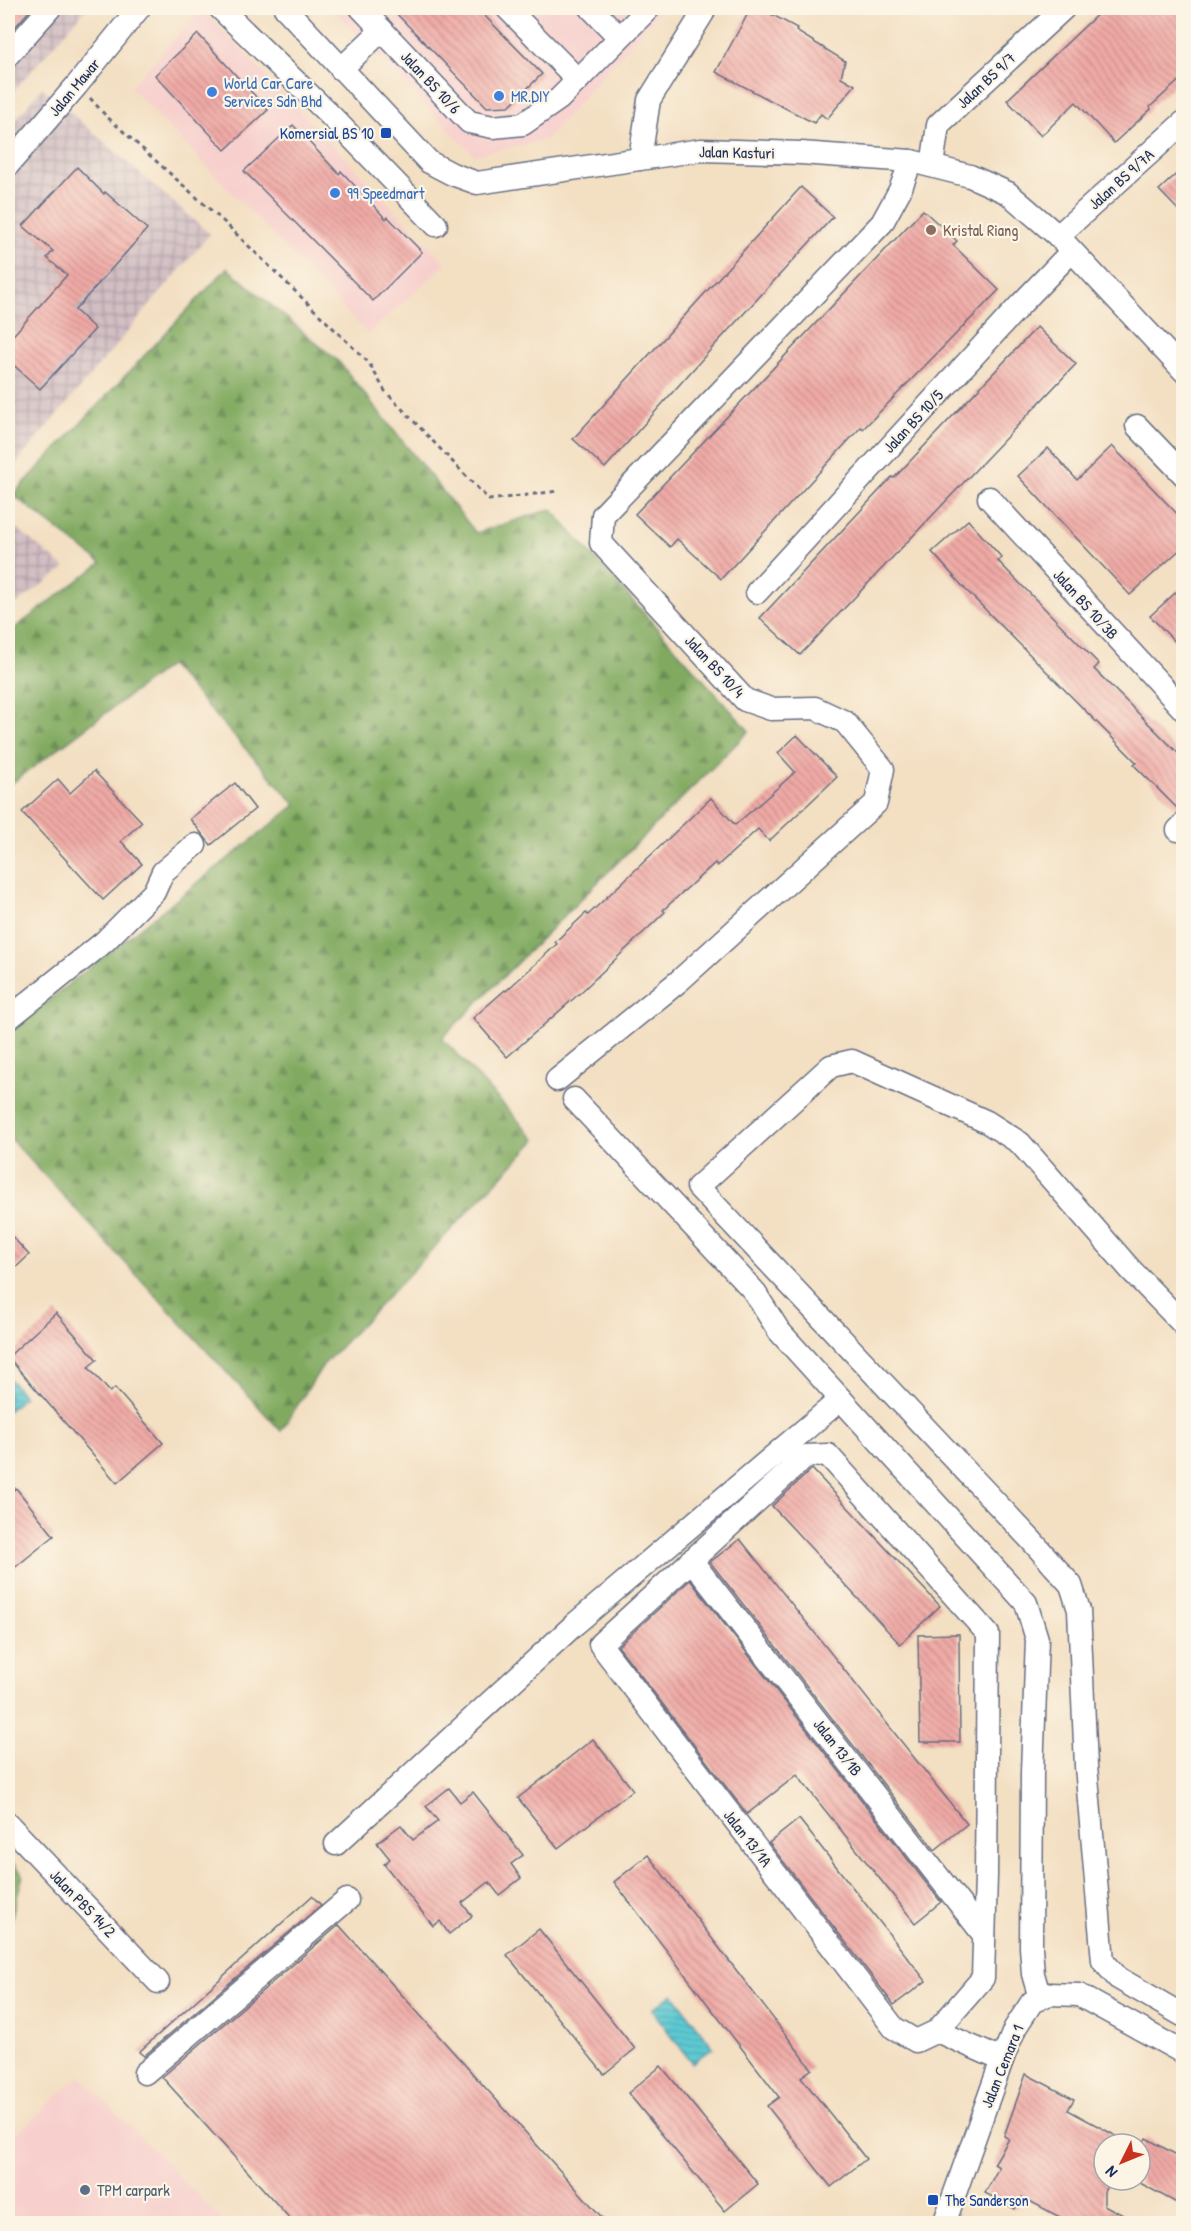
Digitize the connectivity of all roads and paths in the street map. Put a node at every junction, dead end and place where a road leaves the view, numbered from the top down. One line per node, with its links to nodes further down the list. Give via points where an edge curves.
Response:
1 (50, 8): 13 (street)
2 (138, 8): 16 (street, Jalan Mawar)
3 (220, 8): 18 (street)
4 (285, 8): 14 (street, Jalan Kasturi)
5 (361, 8): 11 (street, Jalan BS 10/6)
6 (507, 8): 15 (street)
7 (591, 8): 12 (street)
8 (649, 8): 12 (street, Jalan BS 10/6)
9 (1064, 8): 21 (street, Jalan BS 9/7, via 938,125)
10 (703, 13): 20 (street, via 649,100)
11 (382, 30): 14 (street); 15 (street, Jalan BS 10/6, via 469,122 493,127 523,124)
12 (619, 37): 15 (street, Jalan BS 10/6)
13 (8, 55)
14 (341, 69): 17 (street, Jalan Kasturi)
15 (578, 80)
16 (78, 85): 22 (street, Jalan Mawar); 28 (path, via 106,116 224,222 369,363 385,391 489,500)
17 (360, 88): 18 (street); 20 (street, Jalan Kasturi, via 429,162 477,183)
18 (333, 118): 23 (street)
19 (1184, 122): 24 (street, Jalan BS 9/7A)
20 (640, 159): 21 (street, Jalan Kasturi, via 701,150)
21 (921, 163): 24 (street, Jalan Kasturi, via 970,176 1008,193); 34 (street, Jalan BS 10/4, via 882,223 603,515 601,543 745,700 771,709 815,708 846,722 883,769 876,803 679,981)
22 (8, 165)
23 (436, 225)
24 (1064, 244): 25 (street, Jalan Kasturi); 30 (street, Jalan BS 10/5)
25 (1181, 362)
26 (1137, 426): 27 (street)
27 (1184, 474)
28 (558, 491)
29 (989, 498): 31 (street, Jalan BS 10/3B)
30 (757, 592)
31 (1184, 710)
32 (195, 845): 33 (street, via 163,872 154,892 104,942)
33 (8, 1019)
34 (557, 1080)
35 (574, 1099): 37 (street, via 753,1290 779,1331)
36 (1184, 1325): 45 (street, via 1020,1143 987,1122 852,1061 831,1066 699,1187 1071,1585 1079,1610 1086,1766 1103,1961 1118,1978)
37 (841, 1400): 40 (street, via 575,1624); 44 (street, via 1026,1603 1037,1639 1031,1947)
38 (691, 1560): 42 (street, Jalan 13/1B); 42 (street, via 806,1456 828,1455 988,1634); 46 (street, Jalan 13/1A, via 601,1642 601,1647 894,2028 916,2040)
39 (8, 1824): 43 (street, Jalan PBS 14/2)
40 (336, 1844)
41 (347, 1900): 49 (street)
42 (984, 1935): 46 (street, via 983,1978)
43 (158, 1982)
44 (1040, 1998): 47 (street, via 1049,1994 1079,1995); 48 (street, Jalan Cemara 1, via 1032,2002 1015,2028)
45 (1184, 2016)
46 (937, 2031): 48 (street)
47 (1184, 2053)
48 (1002, 2060): 50 (street, Jalan Cemara 1)
49 (145, 2073)
50 (944, 2223)

